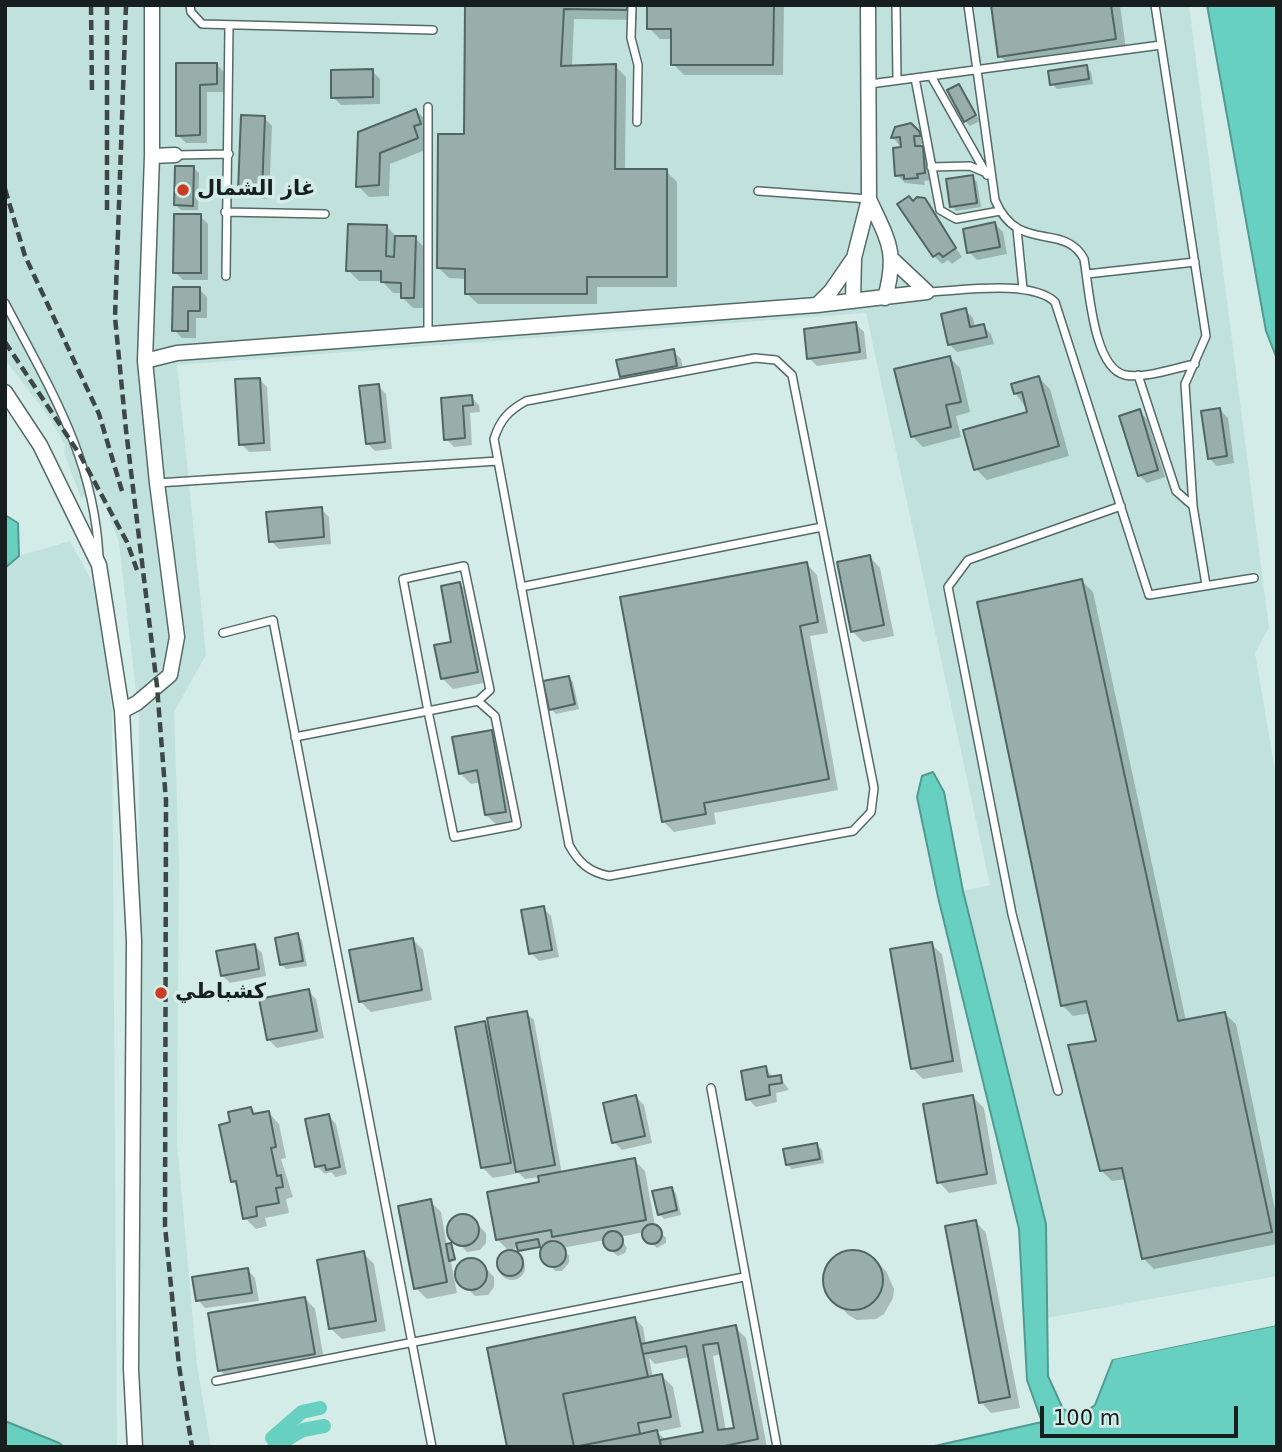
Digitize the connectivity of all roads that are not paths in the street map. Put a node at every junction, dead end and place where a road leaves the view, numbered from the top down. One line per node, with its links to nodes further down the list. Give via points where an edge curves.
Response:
1 (152, 5): 20 (street)
2 (190, 5): 8 (lane, via 202,23)
3 (632, 5): 17 (lane)
4 (868, 5): 15 (street)
5 (897, 5): 14 (lane)
6 (968, 5): 11 (lane)
7 (1155, 5): 10 (lane)
8 (229, 25): 9 (lane); 18 (lane)
9 (433, 30)
10 (1161, 45): 11 (lane); 32 (lane)
11 (976, 70): 12 (lane); 24 (lane)
12 (932, 76): 13 (lane); 22 (lane)
13 (915, 78): 14 (lane); 21 (lane)
14 (897, 80): 15 (lane)
15 (870, 84): 25 (street)
16 (428, 107): 41 (lane)
17 (637, 122)
18 (229, 154): 19 (lane); 27 (lane)
19 (175, 155): 20 (street)
20 (152, 156): 42 (street)
21 (930, 167): 22 (lane, via 970,166); 26 (lane, via 937,201 946,216 956,219)
22 (987, 175): 24 (lane)
23 (758, 191): 25 (lane)
24 (994, 191): 26 (lane)
25 (869, 199): 30 (street); 31 (street)
26 (1000, 211): 29 (lane)
27 (225, 212): 28 (lane); 34 (lane)
28 (325, 214)
29 (1017, 229): 33 (lane, via 1073,243); 35 (lane)
30 (853, 258): 38 (street); 40 (street)
31 (893, 260): 36 (street); 37 (street)
32 (1195, 262): 33 (lane); 43 (lane, via 1206,336)
33 (1087, 274): 44 (lane, via 1101,353 1115,371)
34 (226, 276)
35 (1023, 289): 36 (lane); 48 (lane, via 1055,302)
36 (927, 292): 37 (street)
37 (885, 298): 38 (street)
38 (853, 301): 40 (street)
39 (5, 303): 51 (lane, via 80,455 97,519)
40 (817, 305): 41 (street)
41 (428, 333): 42 (street, via 177,353)
42 (145, 361): 47 (street)
43 (1195, 364): 44 (lane); 49 (lane, via 1185,384)
44 (1138, 375): 49 (lane, via 1176,491)
45 (5, 392): 51 (street, via 40,444)
46 (498, 461): 47 (lane); 50 (lane, via 494,439 500,422 526,401 755,358 776,360 792,375); 54 (lane)
47 (156, 483): 57 (street, via 177,637 175,655 170,675)
48 (1121, 506): 53 (lane, via 1149,595); 61 (lane, via 968,560 948,587 1012,914)
49 (1194, 506): 53 (lane)
50 (822, 527): 54 (lane); 54 (lane, via 874,788 871,812 853,831 609,876 593,872 569,845)
51 (99, 565): 57 (street)
52 (1254, 578): 53 (lane)
53 (1206, 586)
54 (521, 587)
55 (223, 633): 59 (lane, via 273,620)
56 (478, 701): 58 (lane); 58 (lane, via 495,716 517,825 454,837); 58 (lane, via 490,690 464,566 403,579)
57 (122, 710): 65 (street, via 134,941 131,1369)
58 (428, 711): 59 (lane)
59 (295, 737): 63 (lane)
60 (711, 1088): 62 (lane)
61 (1058, 1091)
62 (744, 1277): 63 (lane); 67 (lane)
63 (412, 1342): 64 (lane); 66 (lane)
64 (216, 1381)
65 (135, 1447)
66 (432, 1447)
67 (777, 1447)

